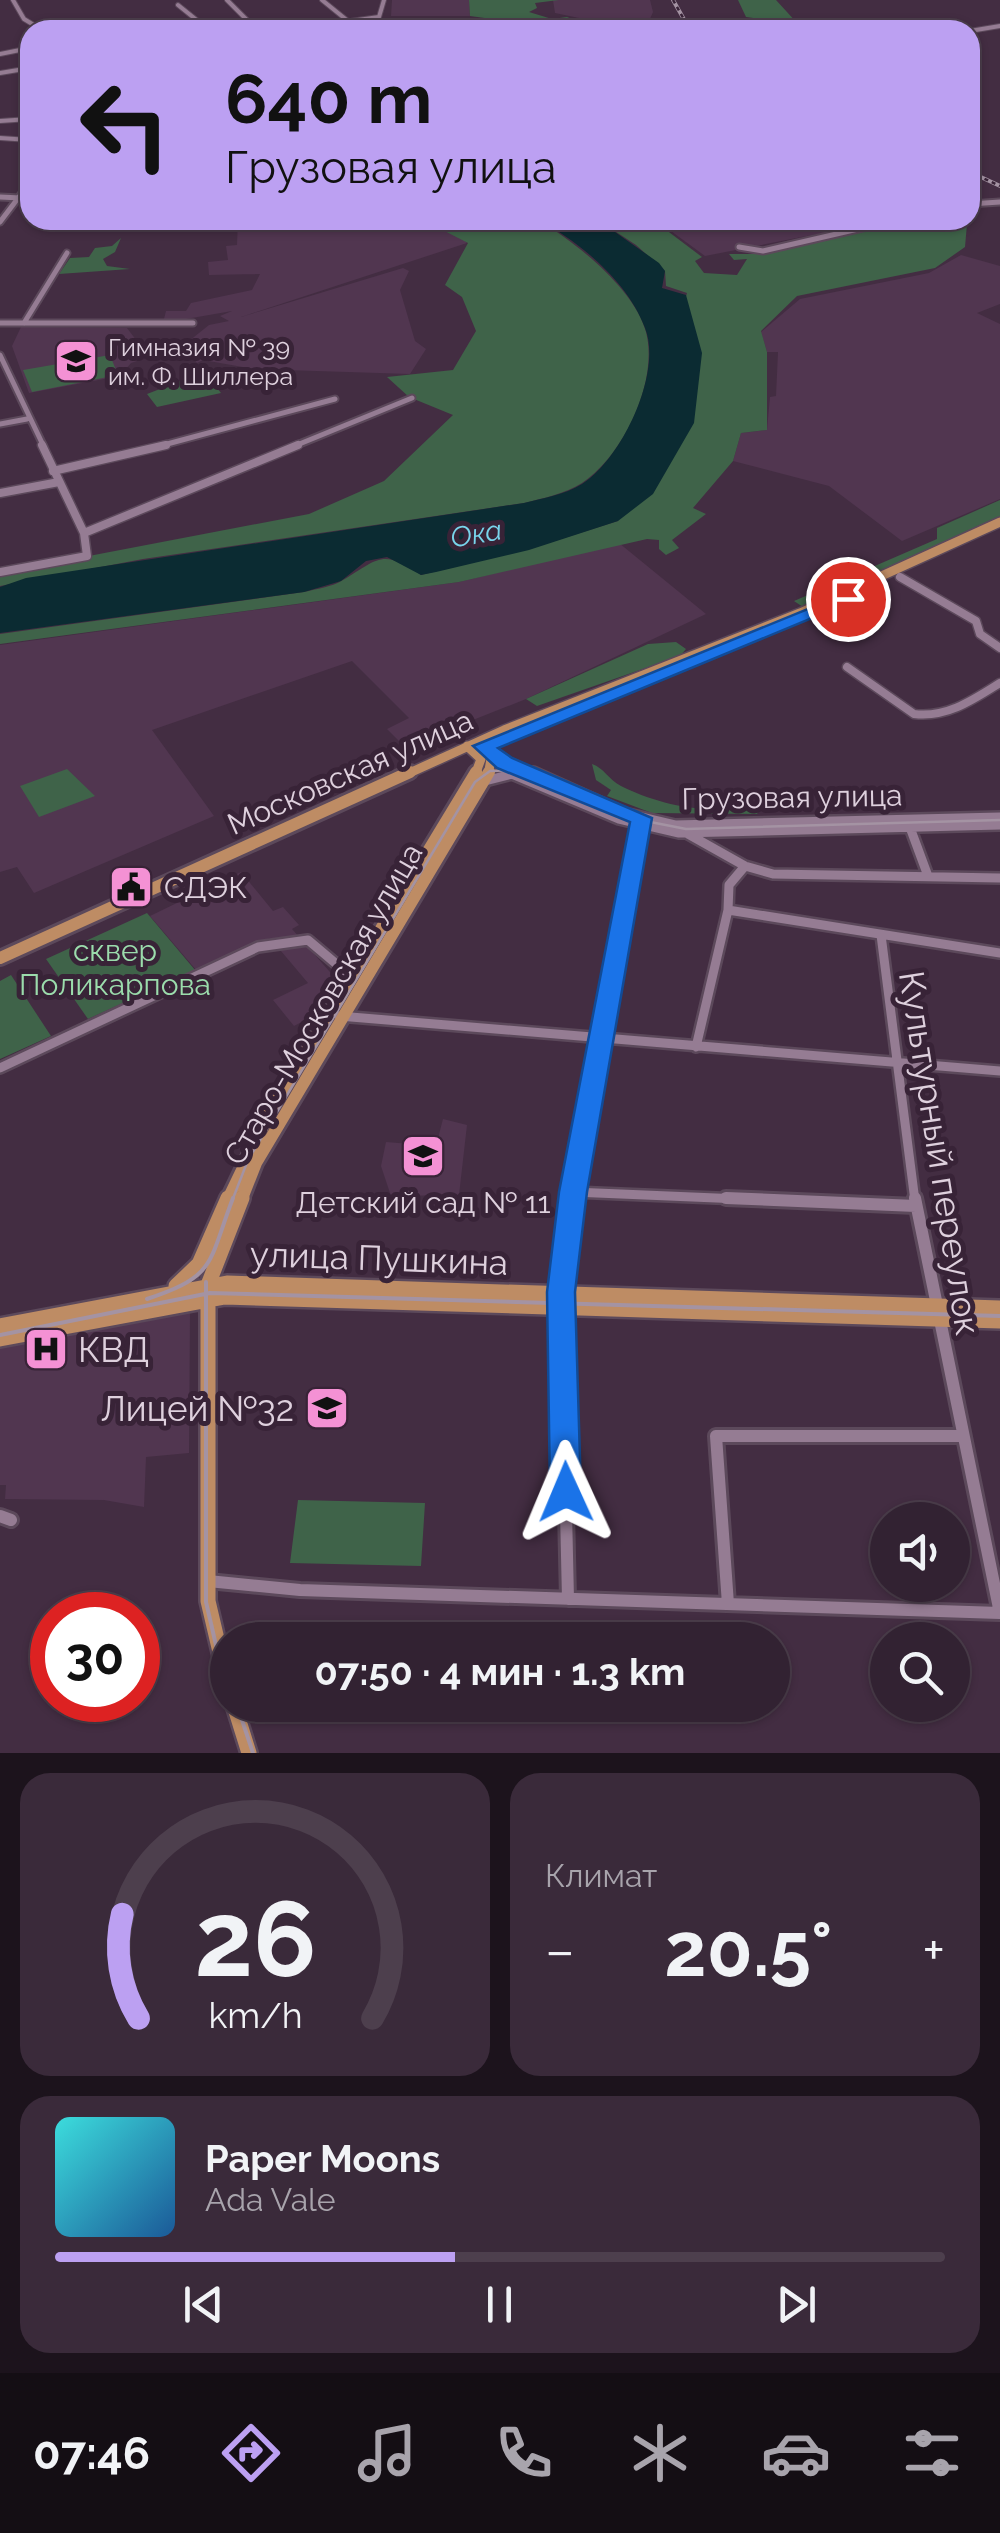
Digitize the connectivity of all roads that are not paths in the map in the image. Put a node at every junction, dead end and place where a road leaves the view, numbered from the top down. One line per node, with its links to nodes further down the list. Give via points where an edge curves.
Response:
1 (227, 0): 6 (street)
2 (322, 0): 7 (street)
3 (384, 0): 8 (street, via 379,17)
4 (178, 5): 5 (street)
5 (197, 20)
6 (247, 20)
7 (347, 20)
8 (362, 20)
9 (20, 196): 11 (street)
10 (0, 197): 11 (street)
11 (19, 200): 12 (street)
12 (0, 222)
13 (852, 230): 14 (street, via 763,250)
14 (738, 246)
15 (67, 253): 17 (street)
16 (0, 323): 17 (street)
17 (24, 323): 18 (street)
18 (192, 323)
19 (0, 355): 22 (street)
20 (412, 398): 29 (street)
21 (335, 399): 24 (street, via 198,440)
22 (27, 419): 23 (street); 24 (street)
23 (0, 424)
24 (53, 471): 25 (street)
25 (59, 482): 26 (street); 29 (street)
26 (0, 493)
27 (1000, 522): 32 (main road, Московская улица)
28 (1000, 530): 31 (main road, Московская улица)
29 (84, 533): 30 (street, via 87,556)
30 (0, 572)
31 (900, 577): 32 (main road, Московская улица); 33 (street, via 976,621 980,634)
32 (845, 597): 36 (main road, Московская улица)
33 (1000, 648)
34 (847, 667): 35 (street, via 914,714 930,716)
35 (1000, 683)
36 (481, 752): 37 (street); 38 (main road, Старо-Московская улица); 49 (main road, Московская улица); 50 (main road, Московская улица)
37 (511, 770): 38 (street); 40 (street, Грузовая улица)
38 (478, 779): 51 (main road); 52 (main road, Старо-Московская улица)
39 (1000, 821): 41 (street, Грузовая улица)
40 (640, 822): 42 (street, Грузовая улица); 53 (street)
41 (908, 824): 42 (street, Грузовая улица); 44 (street)
42 (688, 830): 43 (street)
43 (745, 866): 44 (street, via 778,874); 46 (street, via 730,884)
44 (928, 876): 45 (street)
45 (1000, 878)
46 (728, 910): 47 (street); 54 (street)
47 (881, 935): 48 (street); 55 (street, Культурный переулок)
48 (1000, 952)
49 (0, 958)
50 (0, 966)
51 (353, 978): 52 (main road); 56 (street, via 316,943 277,942)
52 (338, 1015): 53 (street); 60 (main road, via 244,1159); 62 (main road, Старо-Московская улица, via 256,1163)
53 (601, 1039): 54 (street); 58 (street)
54 (696, 1047): 55 (street)
55 (892, 1065): 57 (street); 59 (street, Культурный переулок)
56 (0, 1068)
57 (1000, 1071)
58 (573, 1192): 59 (street); 63 (street)
59 (916, 1206): 65 (street, Культурный переулок)
60 (203, 1262): 61 (main road); 62 (main road)
61 (168, 1290): 62 (main road, улица Пушкина); 67 (main road, улица Пушкина)
62 (208, 1291): 63 (main road, улица Пушкина); 68 (main road, улица Пушкина); 70 (main road)
63 (561, 1300): 65 (main road, улица Пушкина); 71 (street)
64 (1000, 1308): 65 (main road, улица Пушкина)
65 (934, 1312): 66 (main road, улица Пушкина); 69 (street, Культурный переулок)
66 (1000, 1321)
67 (0, 1326)
68 (0, 1339)
69 (959, 1436): 72 (street, via 716,1436); 73 (street, Культурный переулок)
70 (208, 1581): 71 (street); 74 (main road)
71 (568, 1599): 72 (street)
72 (728, 1604): 73 (street)
73 (1000, 1613)
74 (211, 1622)
75 (239, 1722): 76 (main road)
76 (249, 1753)

